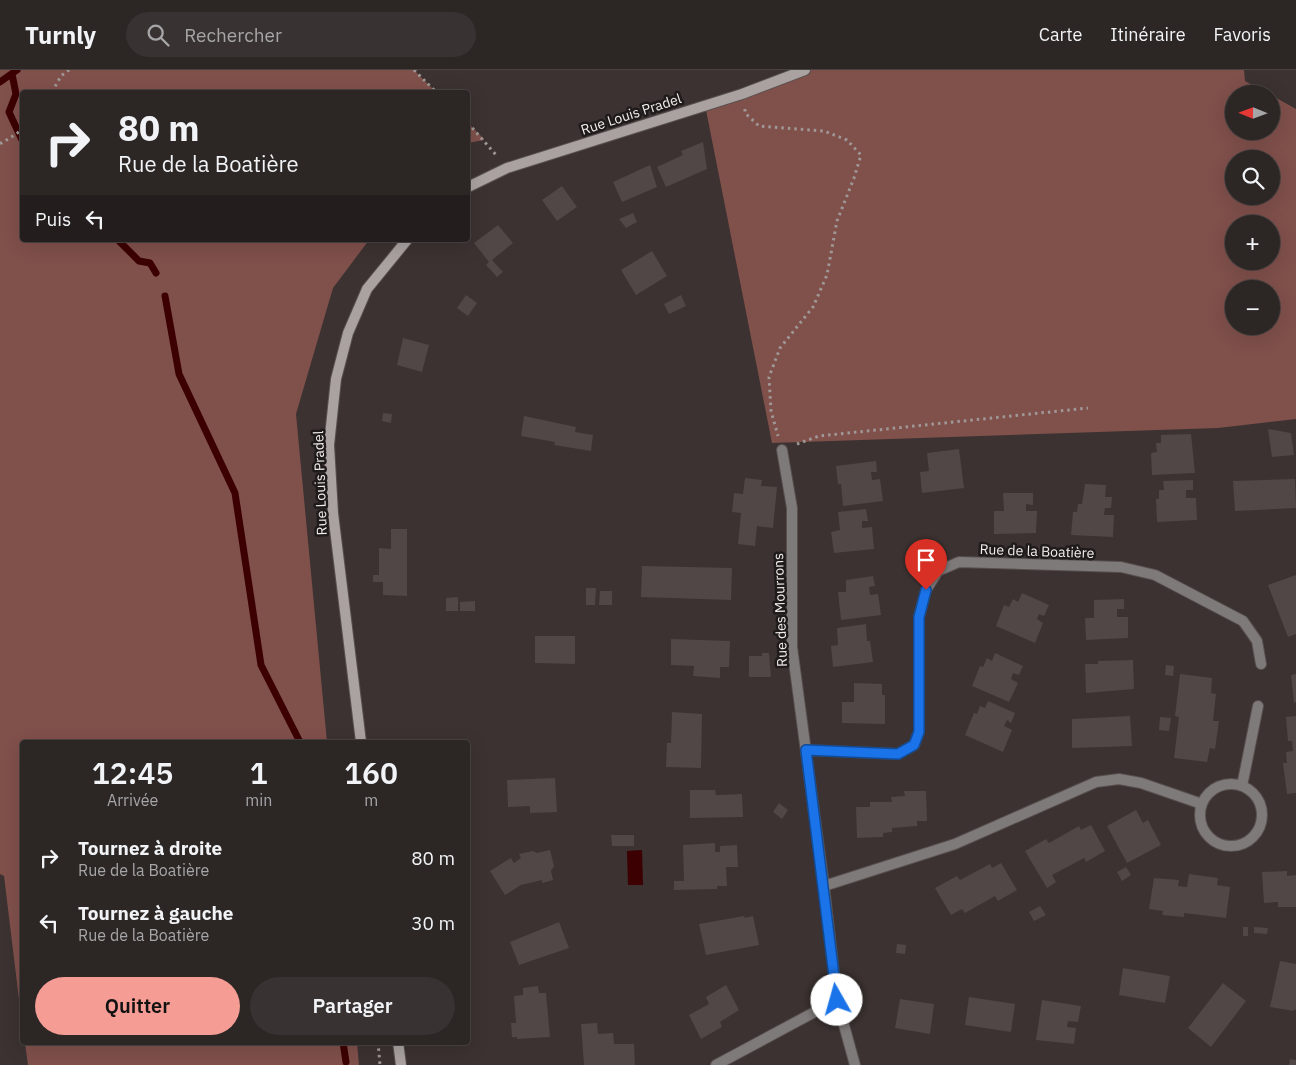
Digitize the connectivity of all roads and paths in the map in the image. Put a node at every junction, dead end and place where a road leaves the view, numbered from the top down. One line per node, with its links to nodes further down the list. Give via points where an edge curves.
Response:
1 (68, 70): 4 (path)
2 (414, 70): 5 (path)
3 (804, 70): 6 (main road, Rue Louis Pradel)
4 (53, 90)
5 (434, 90)
6 (742, 94): 10 (main road, Rue Louis Pradel); 14 (path, via 745,114 759,126 824,132 847,140 861,155 837,221 827,275 813,307 780,348 769,377 771,411)
7 (470, 125): 10 (path)
8 (20, 131): 9 (path)
9 (0, 142)
10 (507, 168): 11 (main road, Rue Louis Pradel)
11 (470, 186)
12 (405, 242): 17 (main road, Rue Louis Pradel, via 367,289 348,333 336,379 329,445 333,513)
13 (1088, 408): 14 (path, via 819,436)
14 (782, 450): 18 (street, Rue des Mourrons, via 792,508 792,648)
15 (1261, 664): 18 (street, Rue de la Boatière, via 1257,641 1243,621 1156,575 1121,567 959,562 938,571 926,590 919,617 919,732 914,745 898,754)
16 (1258, 706): 19 (street)
17 (361, 740)
18 (806, 750): 21 (street, Rue des Mourrons)
19 (1242, 786): 20 (street, via 1232,784 1213,789); 20 (street, via 1251,791 1261,808 1259,828 1244,843 1224,845 1206,834 1201,825)
20 (1202, 804): 21 (street, via 1142,783 1119,779 1096,782 955,844)
21 (824, 886): 22 (street, Rue des Mourrons)
22 (837, 1000): 27 (street); 28 (street, Rue des Mourrons)
23 (378, 1045): 25 (path)
24 (398, 1045): 26 (main road)
25 (380, 1065)
26 (401, 1065)
27 (716, 1065)
28 (854, 1065)

